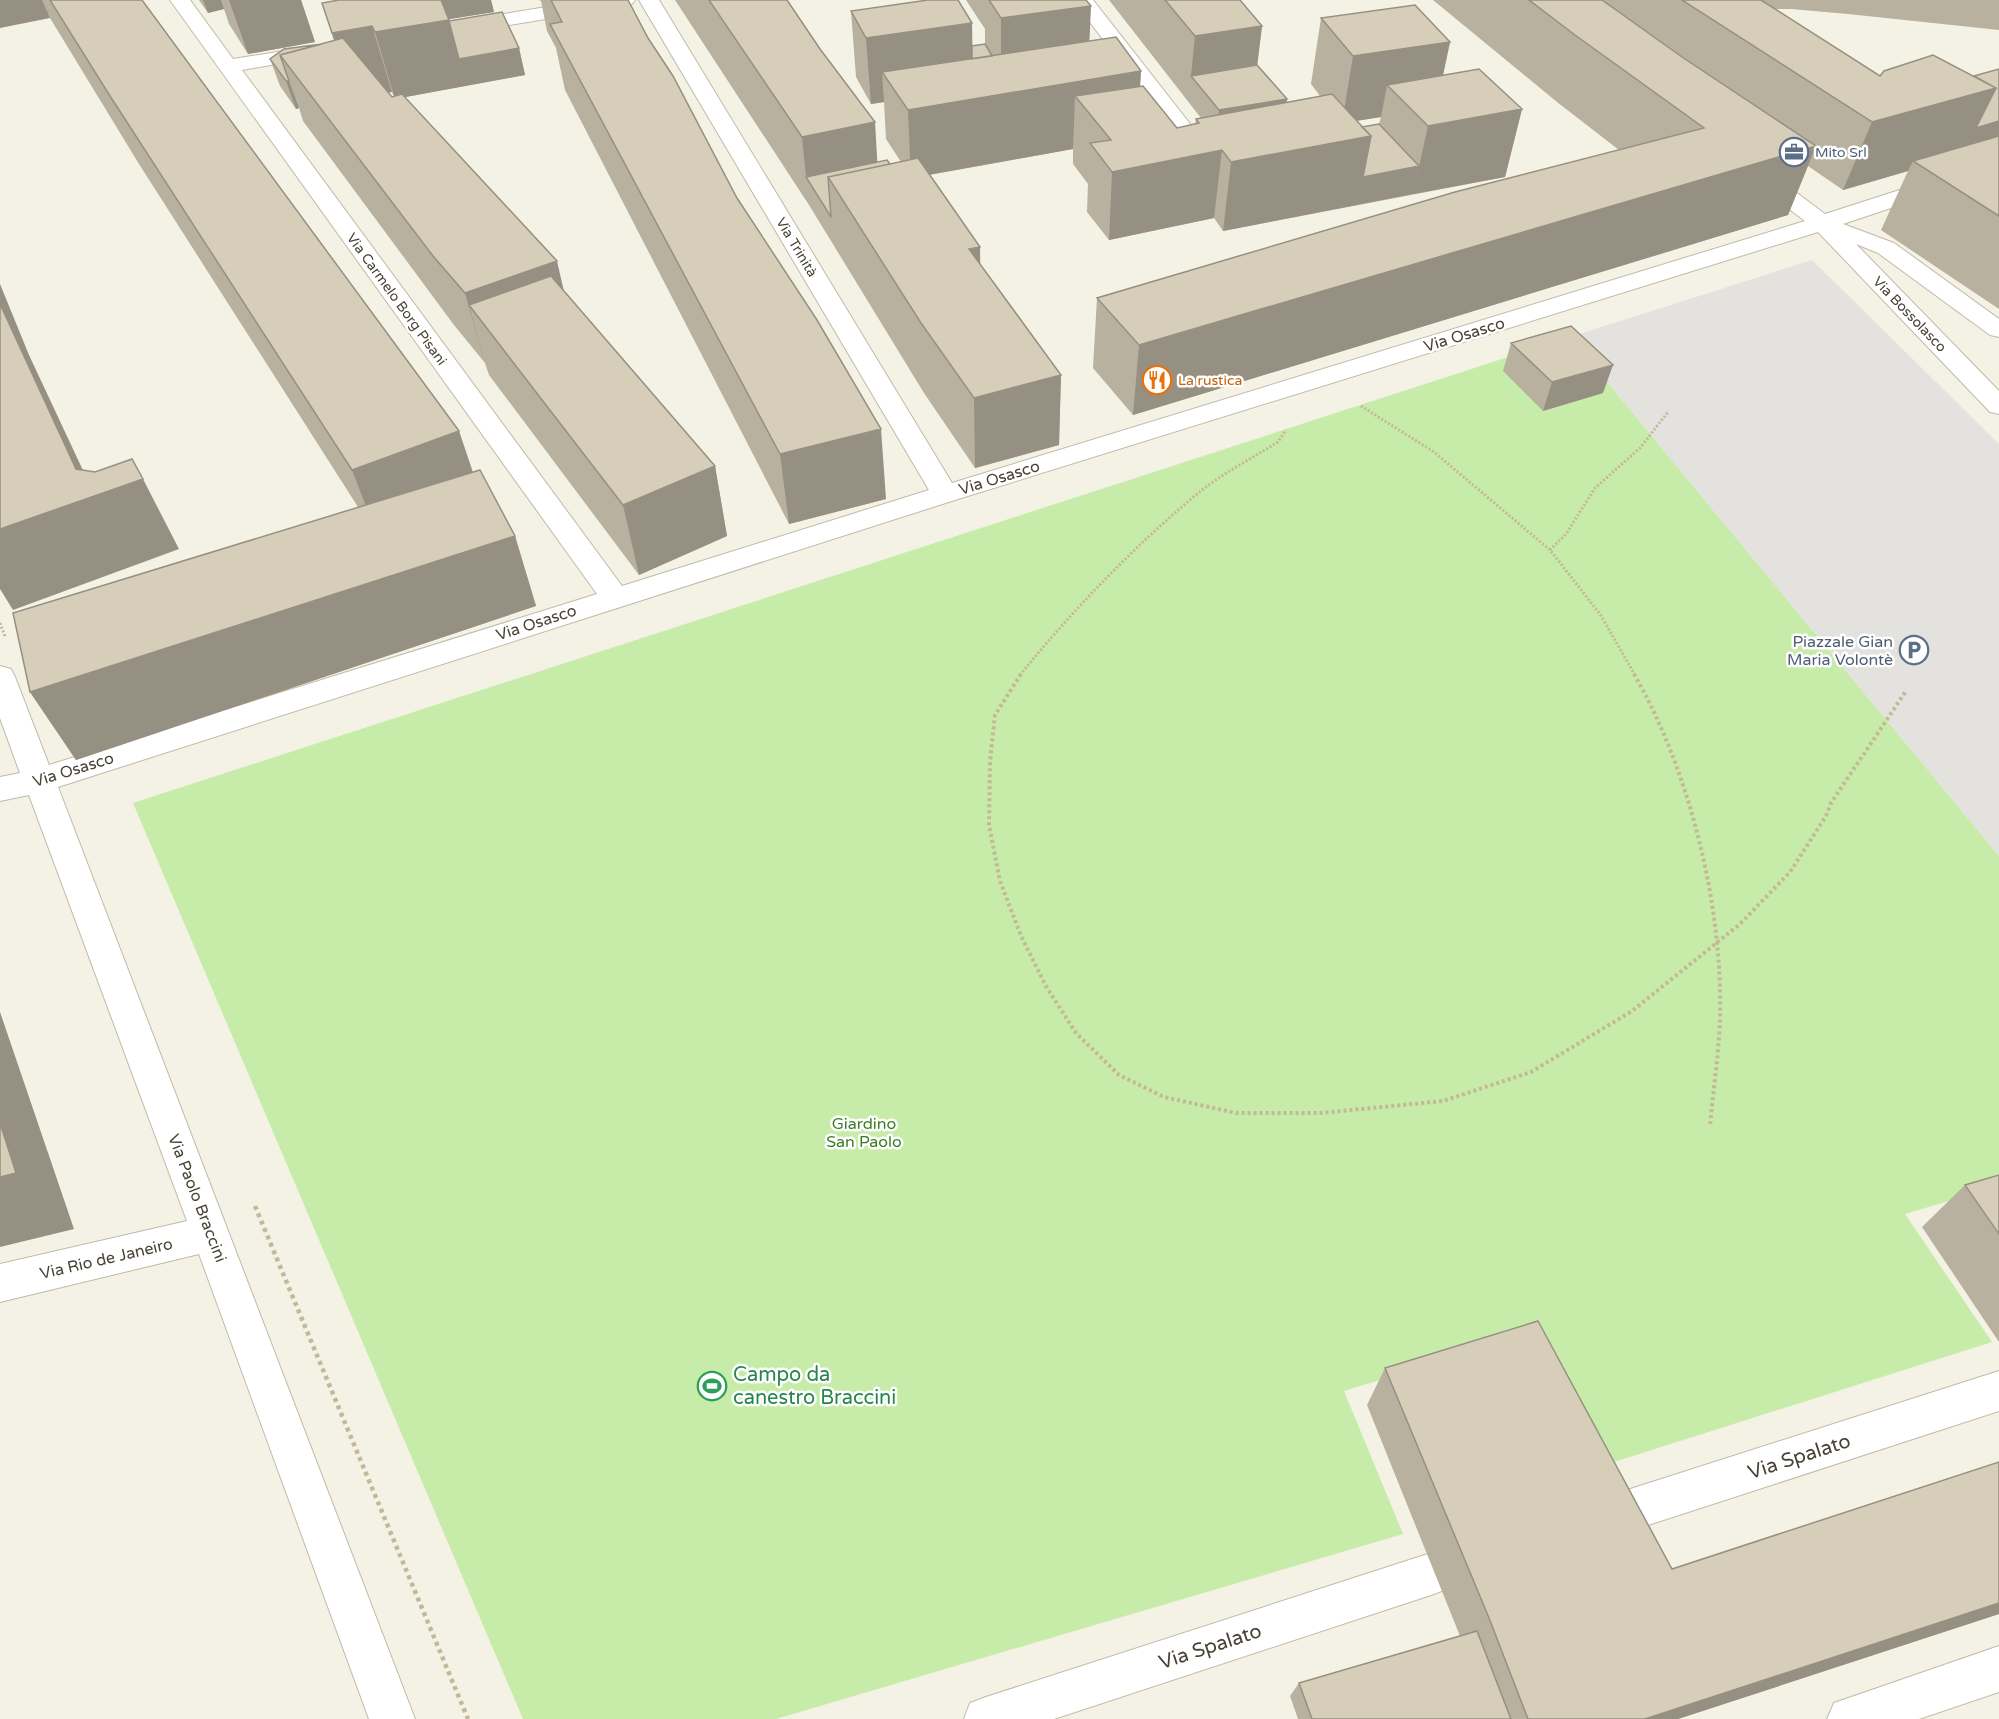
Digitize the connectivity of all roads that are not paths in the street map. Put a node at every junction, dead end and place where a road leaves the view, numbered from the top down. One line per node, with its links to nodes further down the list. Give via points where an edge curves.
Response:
1 (180, 0): 7 (street, Via Carmelo Borg Pisani)
2 (625, 0): 5 (street)
3 (649, 0): 16 (street, Via Trinità)
4 (1083, 0): 8 (street)
5 (439, 31)
6 (335, 48): 7 (street)
7 (228, 66): 17 (street, Via Carmelo Borg Pisani)
8 (1140, 76): 9 (street); 10 (street, via 1209,163)
9 (1116, 79)
10 (1232, 159)
11 (1737, 159): 13 (street, Via Bossolasco)
12 (1999, 165): 13 (street, Via Osasco)
13 (1822, 223): 14 (street, Via Bossolasco, via 1886,248); 15 (street, Via Bossolasco); 16 (street, Via Osasco)
14 (1999, 330)
15 (1999, 406)
16 (945, 494): 17 (street, Via Osasco)
17 (615, 597): 19 (street, Via Osasco)
18 (0, 677): 19 (street, Via Paolo Braccini)
19 (38, 781): 20 (street, Via Osasco); 21 (street, Via Paolo Braccini)
20 (0, 789)
21 (211, 1233): 22 (street, Via Rio de Janeiro); 27 (street, Via Paolo Braccini)
22 (0, 1283)
23 (1999, 1391): 24 (lane, Via Spalato)
24 (1598, 1520)
25 (1434, 1574): 28 (lane, Via Spalato)
26 (1999, 1669): 29 (street)
27 (392, 1719)
28 (986, 1719)
29 (1850, 1719)

